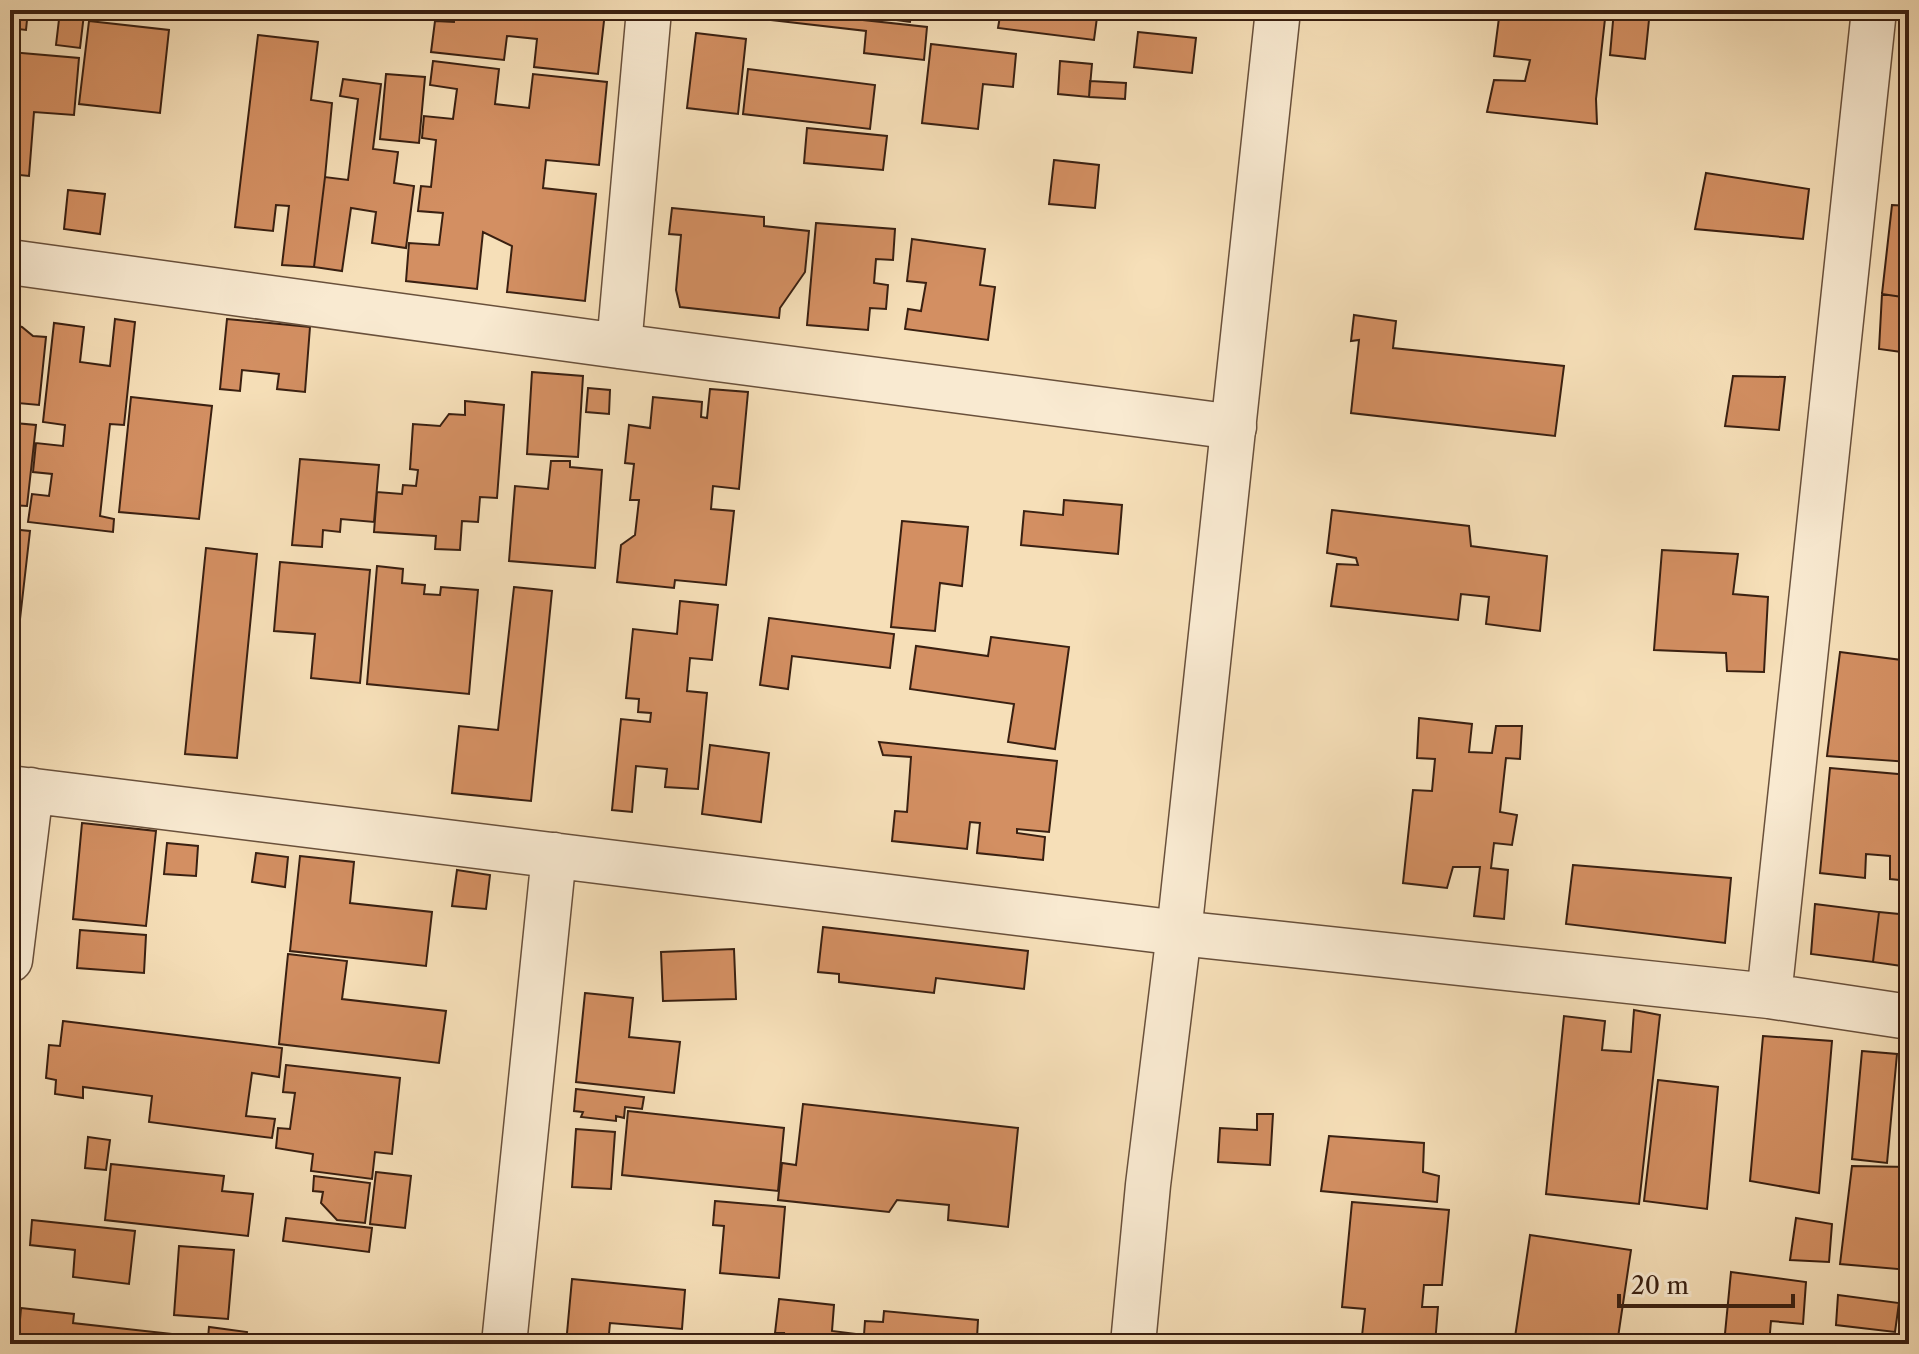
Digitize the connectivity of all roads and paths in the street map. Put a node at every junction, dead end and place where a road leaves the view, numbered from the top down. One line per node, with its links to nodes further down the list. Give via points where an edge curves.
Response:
1 (649, 10): 5 (street)
2 (1278, 10): 6 (street)
3 (1874, 10): 11 (street)
4 (10, 262): 5 (street)
5 (619, 346): 6 (street)
6 (1234, 427): 9 (street)
7 (21, 789): 8 (street); 10 (street)
8 (554, 855): 9 (street); 13 (street)
9 (1179, 933): 11 (street); 14 (street)
10 (10, 960)
11 (1769, 996): 12 (street)
12 (1909, 1017)
13 (504, 1344)
14 (1133, 1344)

